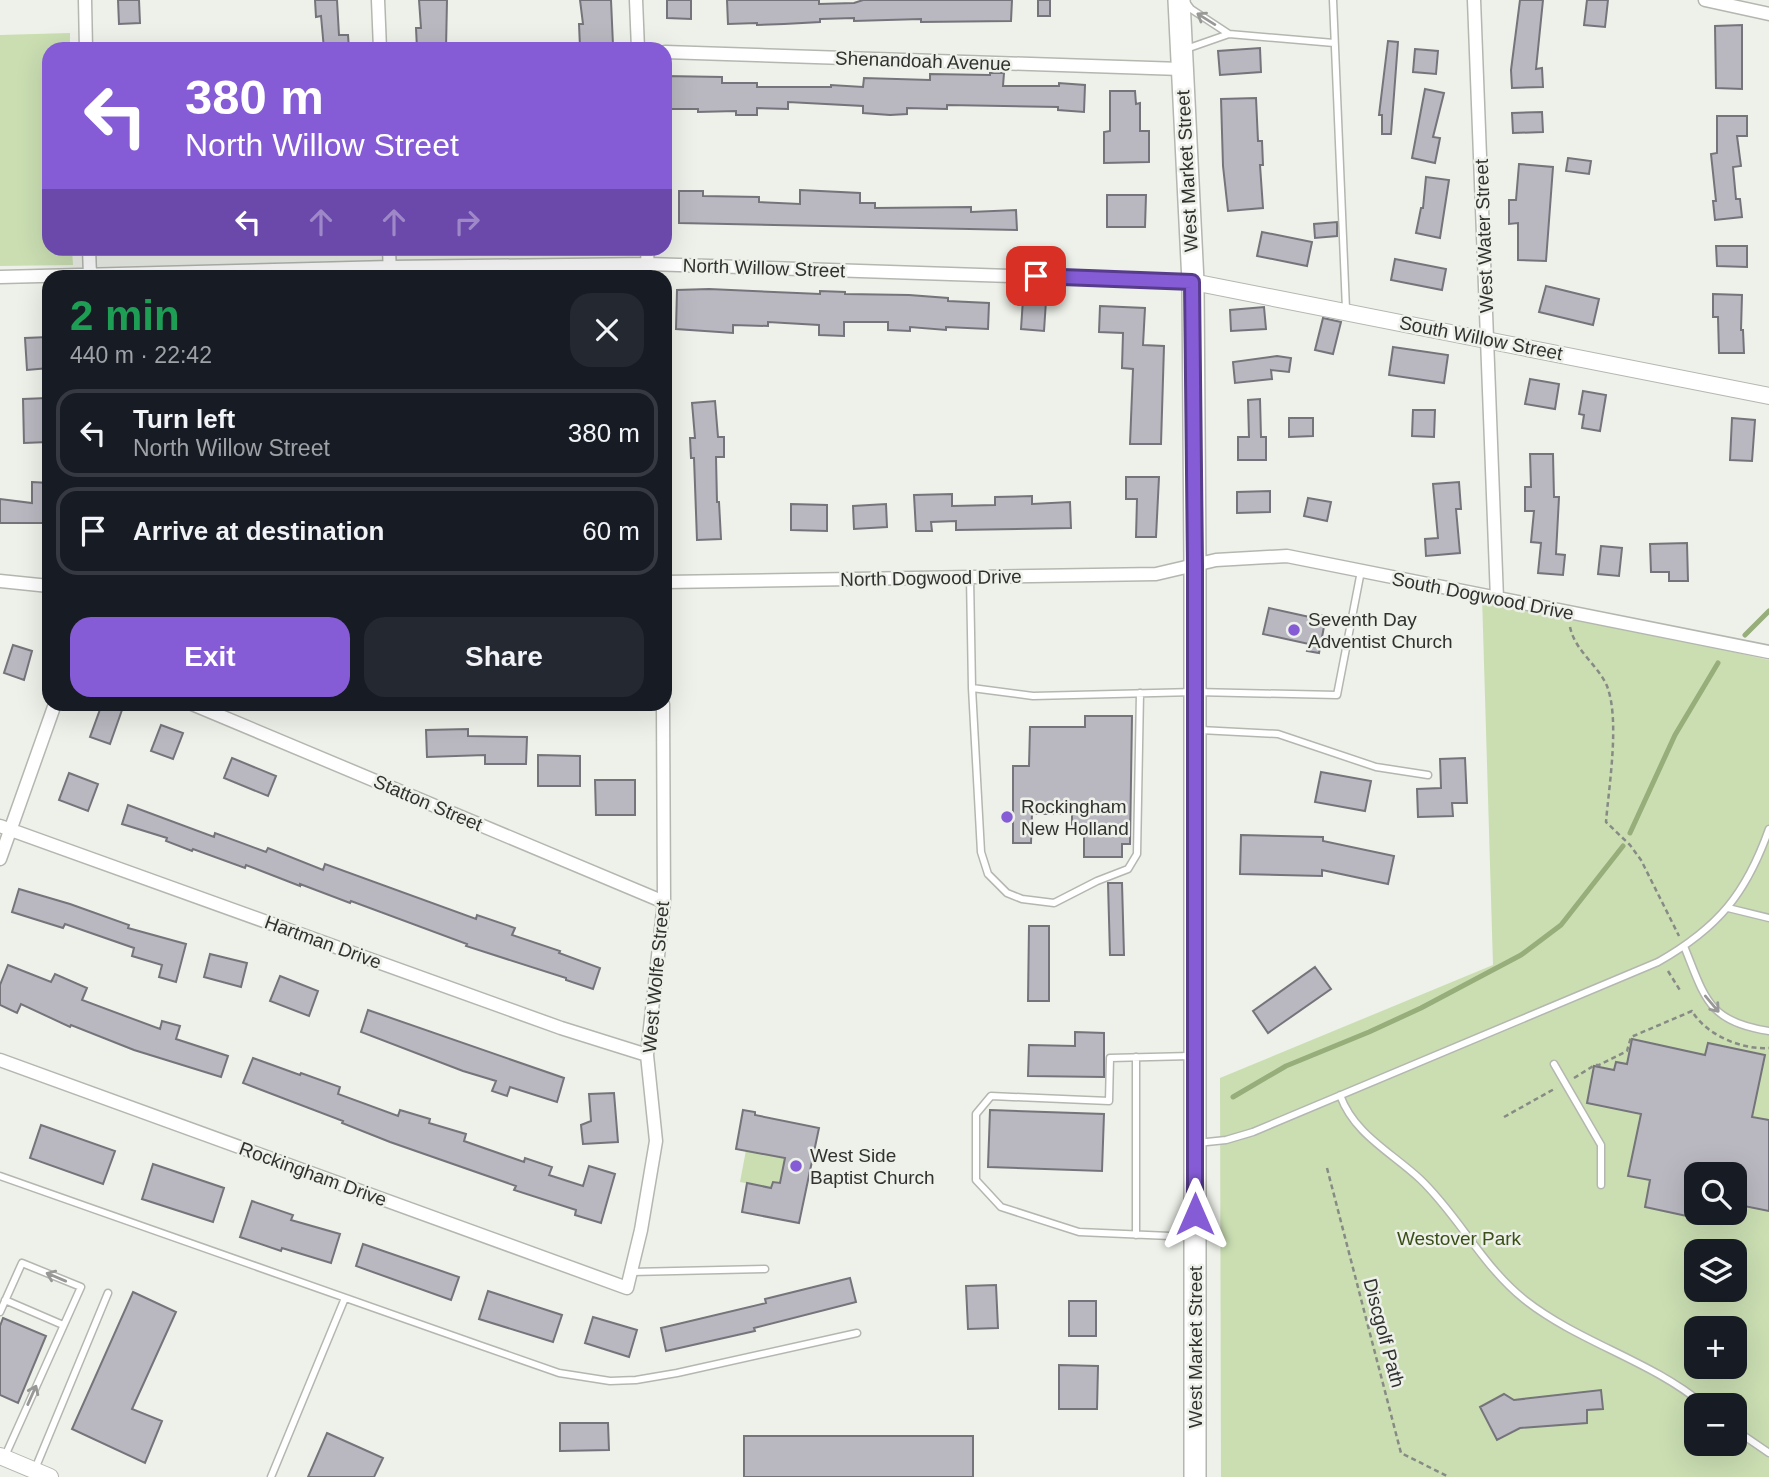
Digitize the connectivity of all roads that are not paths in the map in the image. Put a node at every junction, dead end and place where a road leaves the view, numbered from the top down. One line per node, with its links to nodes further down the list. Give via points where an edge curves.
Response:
1 (85, 0): 12 (street)
2 (378, 0): 13 (street)
3 (636, 0): 14 (street)
4 (1179, 0): 17 (main road, West Market Street)
5 (1184, 0): 11 (lane, one-way to 5)
6 (1333, 0): 15 (lane)
7 (1474, 0): 23 (street, West Water Street)
8 (1705, 0): 10 (street)
9 (1769, 0): 10 (street)
10 (1769, 13)
11 (1229, 34): 15 (lane); 17 (lane, via 1194,45)
12 (86, 42)
13 (380, 42)
14 (638, 42)
15 (1334, 43): 22 (lane)
16 (672, 52): 17 (street, Shenandoah Avenue)
17 (1181, 60): 21 (main road, West Market Street)
18 (672, 271): 21 (street, North Willow Street)
19 (0, 277): 20 (street, North Willow Street)
20 (42, 277)
21 (1192, 282): 22 (street, South Willow Street); 25 (main road, West Market Street)
22 (1346, 311): 23 (street, South Willow Street)
23 (1488, 340): 24 (street, South Willow Street); 31 (street, West Water Street)
24 (1769, 396)
25 (1195, 565): 26 (street, South Dogwood Drive, via 1287,556); 27 (street, North Dogwood Drive, via 1156,574); 34 (main road, West Market Street)
26 (1361, 571): 31 (street, South Dogwood Drive); 34 (lane, via 1337,695)
27 (970, 577): 29 (street, North Dogwood Drive); 33 (lane)
28 (0, 581): 30 (street)
29 (672, 582)
30 (42, 585)
31 (1497, 599): 32 (street, South Dogwood Drive)
32 (1769, 652)
33 (972, 688): 35 (lane, via 1032,696); 35 (lane, via 984,866 1009,895 1054,903 1128,869 1137,854)
34 (1195, 692): 35 (lane); 39 (main road, West Market Street)
35 (1140, 693)
36 (52, 711): 41 (street)
37 (209, 711): 44 (street, Statton Street)
38 (663, 711): 44 (street, West Wolfe Street)
39 (1195, 730): 40 (lane, via 1278,734 1376,767); 50 (main road, West Market Street)
40 (1428, 775)
41 (5, 828): 43 (street); 49 (street, Hartman Drive)
42 (1769, 829): 45 (lane, via 1747,880)
43 (0, 859)
44 (664, 902): 49 (street, West Wolfe Street)
45 (1728, 908): 46 (lane); 47 (lane)
46 (1769, 918)
47 (1684, 946): 48 (lane, one-way to 48, via 1704,996 1717,1012 1734,1023); 54 (lane, via 1635,973)
48 (1769, 1031)
49 (647, 1055): 61 (street, West Wolfe Street, via 656,1141)
50 (1195, 1056): 51 (lane); 55 (main road, West Market Street)
51 (1136, 1057): 58 (lane); 58 (lane, via 1110,1058 1109,1101 991,1096 976,1114 976,1180 1001,1207 1079,1233)
52 (0, 1060): 62 (street, Rockingham Drive)
53 (1554, 1064): 57 (lane, via 1601,1145)
54 (1340, 1095): 55 (lane, via 1238,1137); 69 (lane, via 1355,1123 1428,1187 1494,1270 1525,1300)
55 (1195, 1143): 59 (main road, West Market Street)
56 (0, 1176): 64 (lane)
57 (1601, 1185)
58 (1136, 1235): 59 (lane)
59 (1195, 1237): 76 (main road, West Market Street)
60 (765, 1269): 61 (lane)
61 (631, 1272): 62 (street, West Wolfe Street)
62 (627, 1288)
63 (108, 1293): 73 (lane)
64 (345, 1298): 68 (lane, via 559,1373 610,1381 677,1373); 75 (lane)
65 (5, 1300): 66 (lane); 67 (lane); 67 (lane, one-way to 65, via 80,1287 22,1263)
66 (0, 1312)
67 (64, 1325): 72 (lane, one-way to 67)
68 (857, 1333)
69 (1687, 1393)
70 (1747, 1438): 71 (lane)
71 (1769, 1453)
72 (2, 1457): 73 (street)
73 (34, 1470): 74 (street)
74 (50, 1477)
75 (271, 1477)
76 (1195, 1477)

